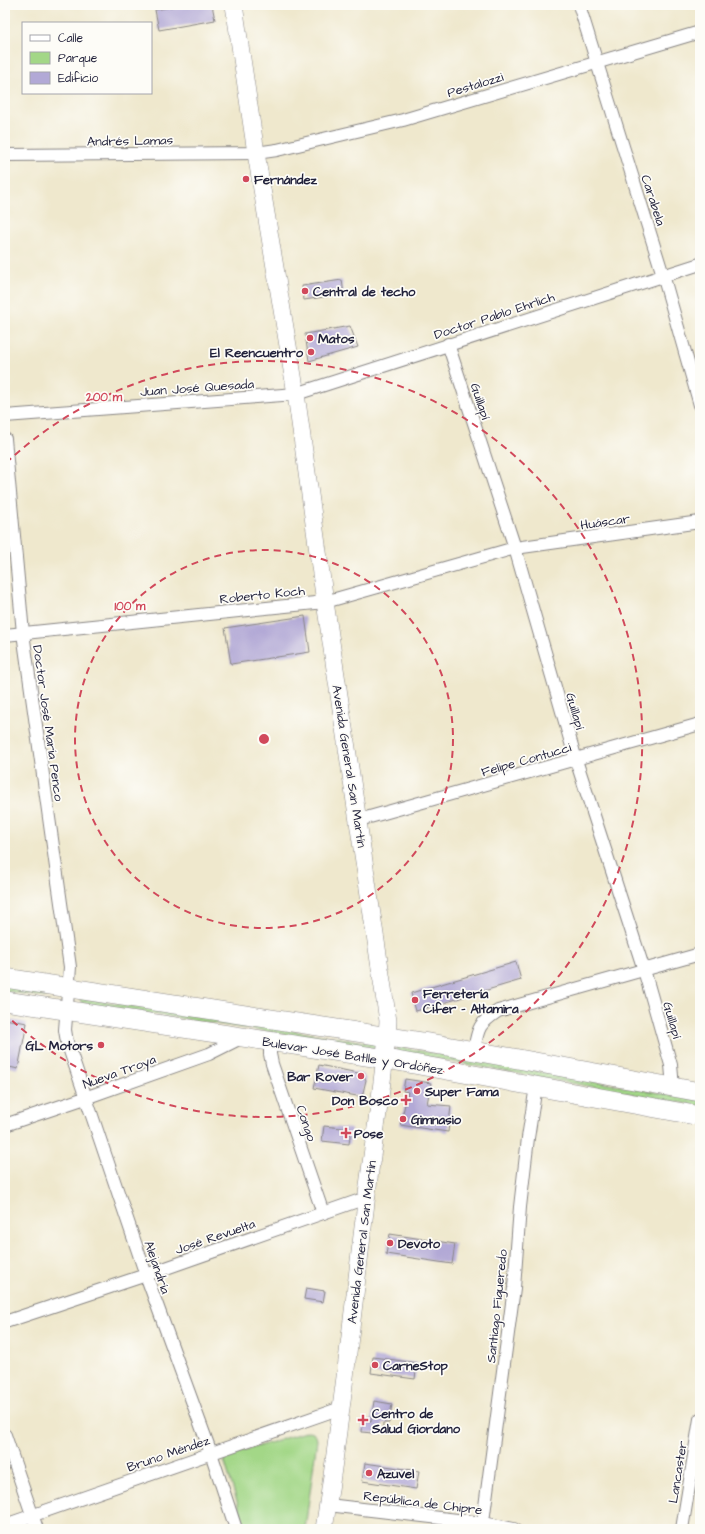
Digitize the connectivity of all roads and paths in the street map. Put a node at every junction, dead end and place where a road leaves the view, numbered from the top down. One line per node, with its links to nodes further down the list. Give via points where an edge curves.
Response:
1 (234, 5): 5 (main road, Avenida General San Martín)
2 (579, 5): 4 (street, Carabela)
3 (700, 32): 4 (street, Pestalozzi)
4 (596, 63): 5 (street, Pestalozzi, via 403,120); 8 (street, Carabela)
5 (256, 153): 6 (street, Andrés Lamas); 10 (main road, Avenida General San Martín)
6 (5, 155)
7 (700, 264): 8 (street, Doctor Pablo Ehrlich)
8 (663, 275): 9 (street, Doctor Pablo Ehrlich); 11 (street, Carabela)
9 (448, 344): 10 (street, Doctor Pablo Ehrlich); 15 (street, Guillapí)
10 (296, 394): 12 (street, Juan José Quesada); 16 (main road, Avenida General San Martín)
11 (700, 404)
12 (5, 416)
13 (5, 439): 17 (street, Doctor José María Penco)
14 (700, 522): 15 (street, Huáscar)
15 (515, 548): 16 (street, Roberto Koch); 20 (street, Guillapí)
16 (325, 602): 17 (street, Roberto Koch); 21 (main road, Avenida General San Martín)
17 (23, 633): 18 (street, Roberto Koch); 25 (street, Doctor José María Penco, via 70,967)
18 (5, 635)
19 (700, 724): 20 (street, Felipe Contucci)
20 (576, 760): 21 (street, Felipe Contucci); 23 (street, Guillapí)
21 (358, 820): 28 (main road, Avenida General San Martín, via 387,1011)
22 (700, 954): 23 (street)
23 (644, 970): 31 (street, via 498,1011 484,1020 477,1031); 34 (street, Guillapí, via 671,1065)
24 (5, 978): 25 (main road, Bulevar José Batlle y Ordóñez)
25 (68, 988): 27 (street, Doctor José María Penco); 28 (main road, Bulevar José Batlle y Ordóñez)
26 (5, 1001): 27 (main road, Bulevar José Batlle y Ordóñez)
27 (66, 1011): 29 (main road, Bulevar José Batlle y Ordóñez); 36 (street, Alejandría, via 67,1042)
28 (387, 1036): 31 (main road, Bulevar José Batlle y Ordóñez); 32 (main road, Avenida General San Martín)
29 (241, 1038): 30 (main road, Bulevar José Batlle y Ordóñez); 36 (street, Nueva Troya, via 208,1054)
30 (270, 1042): 32 (main road, Bulevar José Batlle y Ordóñez); 40 (street, Congo, via 272,1064)
31 (474, 1050): 34 (main road, Bulevar José Batlle y Ordóñez)
32 (386, 1059): 33 (main road, Bulevar José Batlle y Ordóñez); 39 (main road, Avenida General San Martín)
33 (536, 1086): 37 (main road, Bulevar José Batlle y Ordóñez); 50 (street, Santiago Figueredo, via 520,1207 514,1288)
34 (673, 1087): 35 (main road, Bulevar José Batlle y Ordóñez)
35 (700, 1092)
36 (85, 1098): 38 (street, Nueva Troya); 41 (street, Alejandría)
37 (700, 1116)
38 (5, 1125)
39 (366, 1198): 40 (street, José Revuelta); 43 (main road, Avenida General San Martín)
40 (323, 1213): 41 (street, José Revuelta)
41 (146, 1275): 42 (street, José Revuelta); 46 (street, Alejandría)
42 (5, 1322)
43 (341, 1408): 46 (street, Bruno Méndez); 47 (main road, Avenida General San Martín)
44 (700, 1419): 55 (street, Lancaster)
45 (5, 1435): 48 (street)
46 (211, 1453): 48 (street, Bruno Méndez); 52 (street, Alejandría)
47 (328, 1505): 50 (street, República de Chipre); 53 (main road, Avenida General San Martín)
48 (32, 1515): 49 (street, Bruno Méndez); 51 (street)
49 (5, 1525)
50 (483, 1526): 54 (street, República de Chipre)
51 (37, 1529)
52 (236, 1529)
53 (324, 1529)
54 (514, 1529)
55 (682, 1529)

